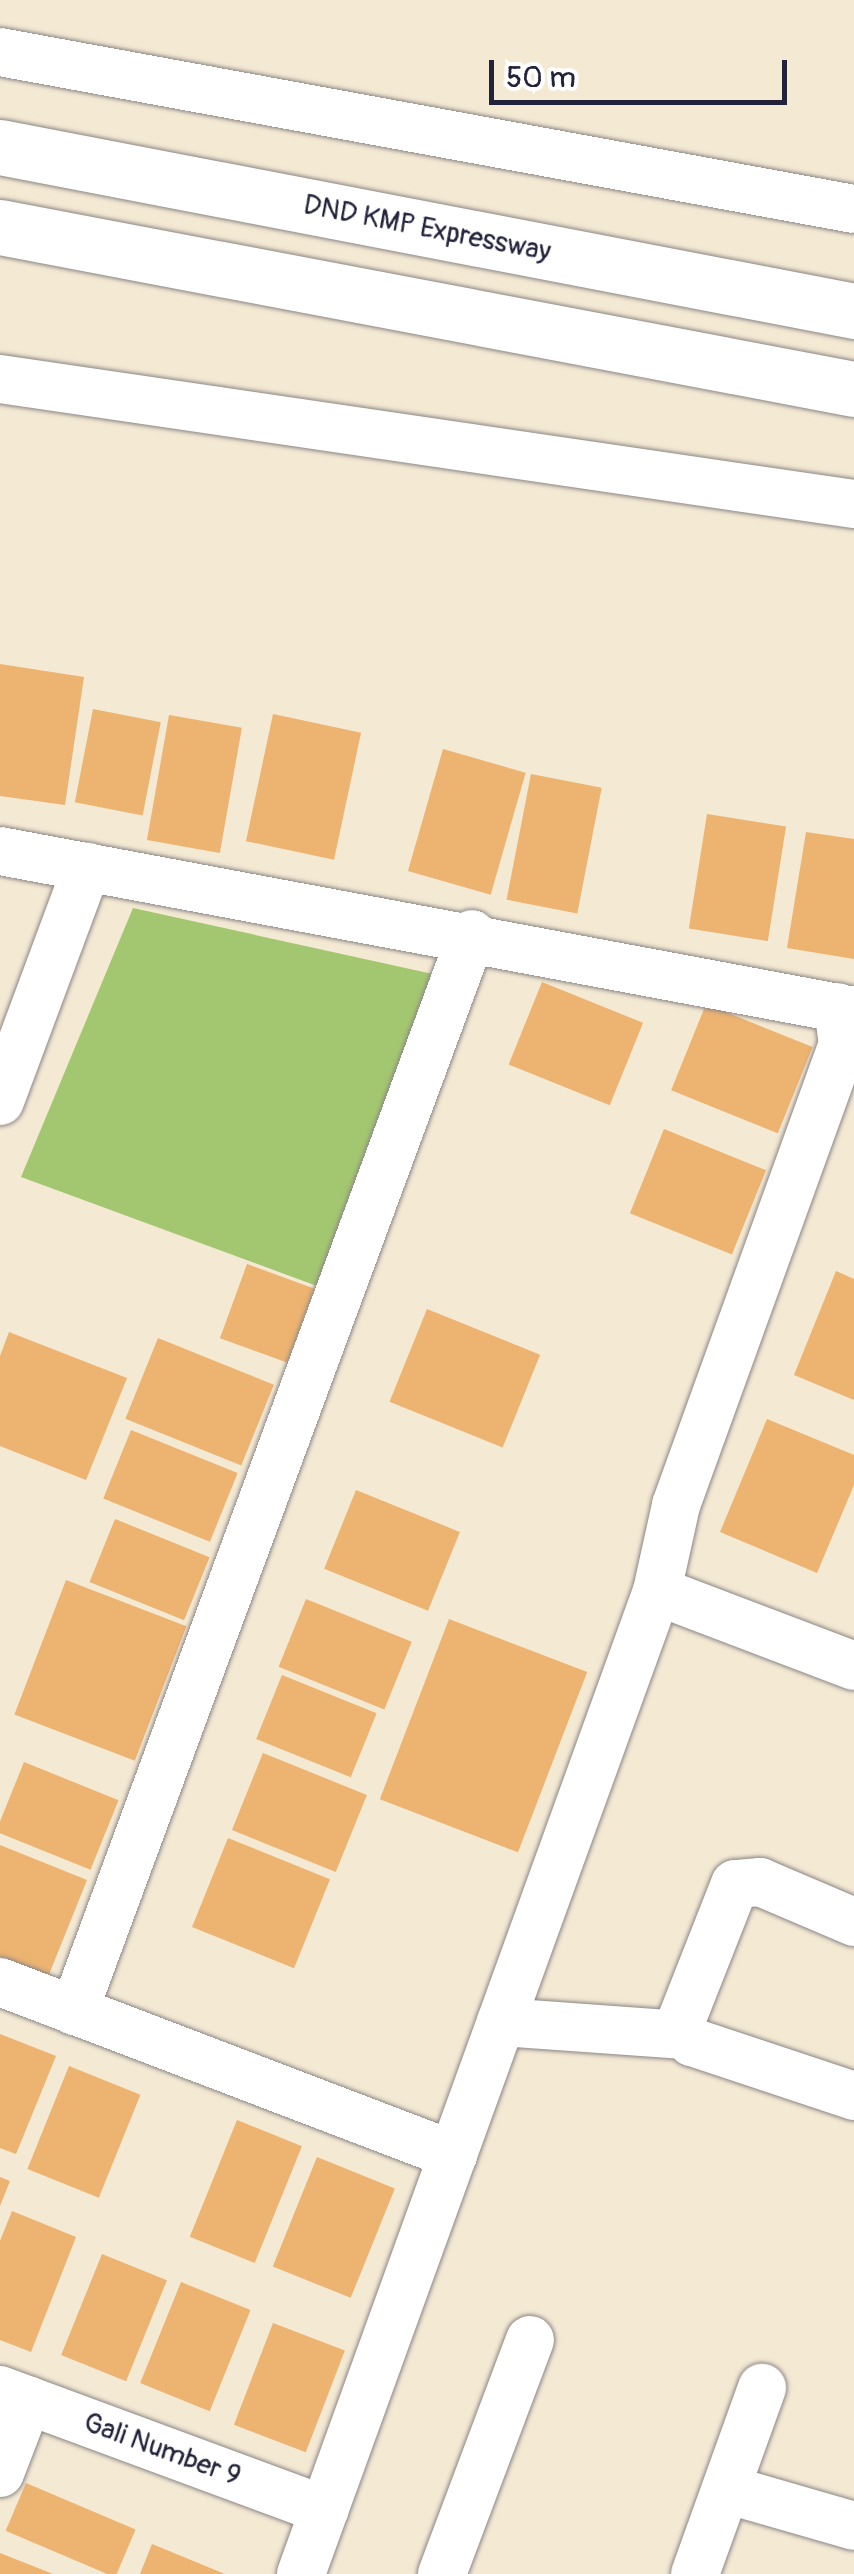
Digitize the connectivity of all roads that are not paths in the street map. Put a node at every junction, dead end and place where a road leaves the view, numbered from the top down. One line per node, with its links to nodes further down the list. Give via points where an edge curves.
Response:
1 (0, 52): 3 (street)
2 (0, 147): 5 (highway, DND KMP Expressway)
3 (854, 209)
4 (0, 227): 7 (highway)
5 (854, 312)
6 (0, 379): 8 (street)
7 (854, 389)
8 (854, 504)
9 (0, 851): 10 (street)
10 (87, 866): 11 (street); 13 (street)
11 (472, 934): 12 (street); 18 (street)
12 (846, 1009): 14 (street, via 843,1044 676,1505)
13 (0, 1101)
14 (657, 1590): 15 (street); 19 (street)
15 (854, 1666)
16 (854, 1922): 20 (street, via 760,1882 735,1884 680,2014)
17 (0, 1982): 18 (street)
18 (74, 2011): 22 (street)
19 (501, 2022): 20 (street); 22 (street)
20 (682, 2035): 21 (street)
21 (854, 2096)
22 (453, 2155): 28 (street)
23 (530, 2340): 31 (street)
24 (762, 2388): 27 (street)
25 (14, 2395): 26 (street); 28 (street, Gali Number 9)
26 (0, 2474)
27 (726, 2489): 29 (street); 32 (street)
28 (324, 2510): 30 (street)
29 (854, 2526)
30 (301, 2574)
31 (442, 2574)
32 (695, 2574)

